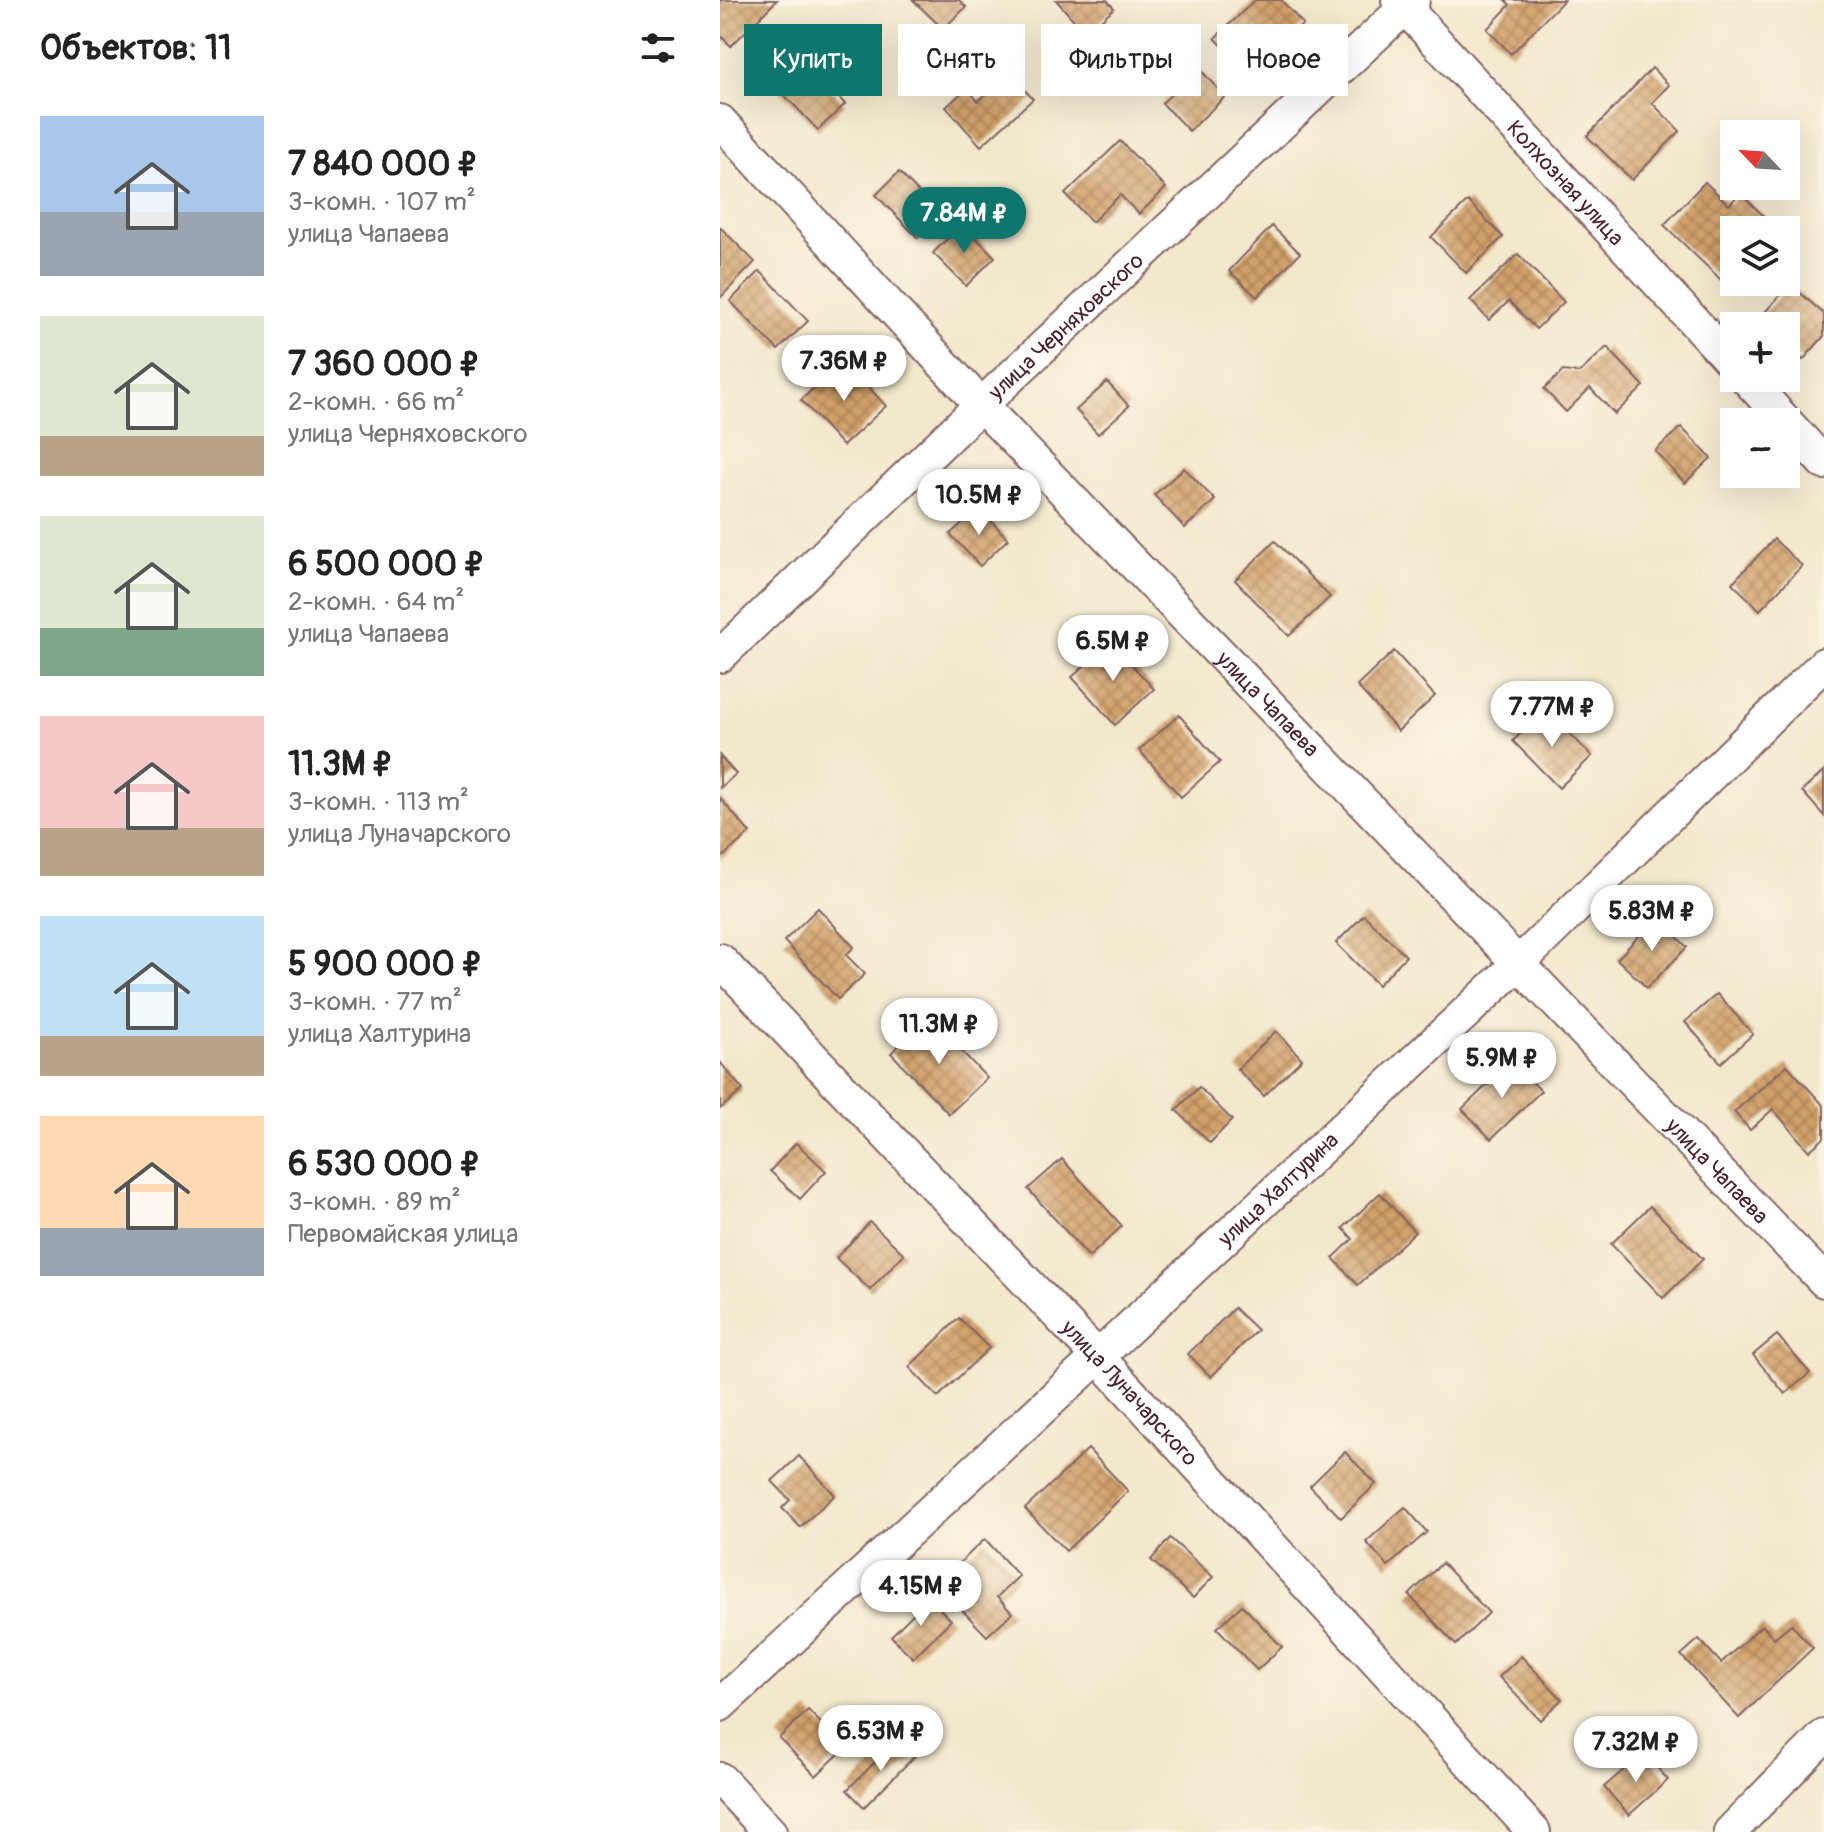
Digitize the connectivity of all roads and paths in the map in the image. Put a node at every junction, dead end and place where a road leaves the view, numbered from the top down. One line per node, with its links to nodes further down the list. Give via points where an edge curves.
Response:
1 (1405, 3): 3 (street, Колхозная улица); 5 (street, улица Черняховского)
2 (720, 121): 5 (street, улица Чапаева)
3 (1720, 350)
4 (1759, 392): 6 (street)
5 (981, 405): 7 (street, улица Черняховского); 10 (street, улица Чапаева)
6 (1824, 463)
7 (720, 656)
8 (1824, 664): 10 (street, улица Халтурина)
9 (720, 960): 12 (street, улица Луначарского)
10 (1519, 963): 11 (street, улица Чапаева); 12 (street, улица Халтурина)
11 (1824, 1281)
12 (1098, 1357): 13 (street, улица Халтурина); 17 (street, улица Луначарского)
13 (720, 1705)
14 (1824, 1736): 18 (street)
15 (720, 1779): 16 (street)
16 (770, 1832)
17 (1534, 1832)
18 (1730, 1832)

